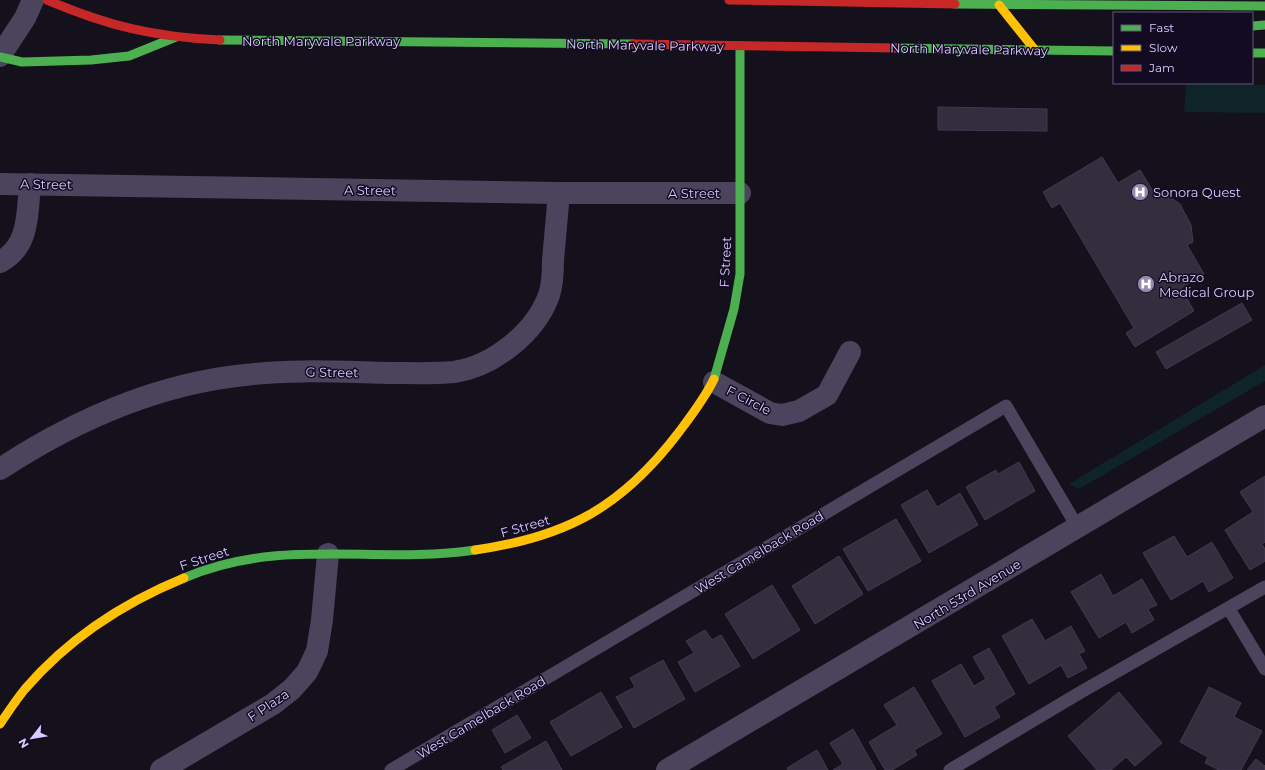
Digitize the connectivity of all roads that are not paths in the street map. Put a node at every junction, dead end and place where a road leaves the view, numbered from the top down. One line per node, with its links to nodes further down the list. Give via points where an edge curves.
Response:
1 (34, 0): 14 (street, North Maryvale Parkway)
2 (47, 0): 8 (street, North Maryvale Parkway, via 109,24)
3 (729, 0): 4 (street)
4 (999, 5): 5 (street); 10 (street)
5 (1265, 6)
6 (1265, 25): 7 (street)
7 (1253, 26)
8 (176, 37): 9 (street, North Maryvale Parkway, via 222,41 346,40); 14 (street, North Maryvale Parkway, via 129,56 22,62)
9 (740, 46): 10 (street, North Maryvale Parkway); 18 (street, F Street)
10 (1035, 50): 11 (street, North Maryvale Parkway)
11 (1113, 51)
12 (1253, 53): 13 (street)
13 (1265, 53)
14 (0, 56)
15 (0, 184): 16 (street, A Street)
16 (30, 184): 17 (street, A Street); 19 (street, via 25,230 20,245 8,258)
17 (559, 192): 18 (street, A Street); 23 (street, G Street, via 550,294 533,324 514,343 494,357 455,372 291,372 246,374 204,380 134,400 90,418 53,436)
18 (740, 193): 21 (street, F Street, via 739,282)
19 (0, 262)
20 (850, 352): 21 (street, F Circle, via 827,395 799,411 782,415 770,413)
21 (714, 382): 25 (street, F Street, via 684,426 638,478 579,522 542,537 493,548 434,555)
22 (1265, 416): 24 (street, North 53rd Avenue)
23 (0, 469)
24 (1078, 528): 31 (lane, West Camelback Road, via 1006,406); 32 (street, North 53rd Avenue)
25 (328, 554): 29 (street, F Street, via 298,553 251,558 199,572 157,589 86,632 51,661 26,688); 30 (street, F Plaza, via 317,651 307,672 292,689 273,704)
26 (1265, 587): 27 (lane)
27 (1229, 609): 28 (lane); 33 (lane, via 1080,692)
28 (1265, 669)
29 (0, 724)
30 (161, 770)
31 (391, 770)
32 (667, 770)
33 (950, 770)

